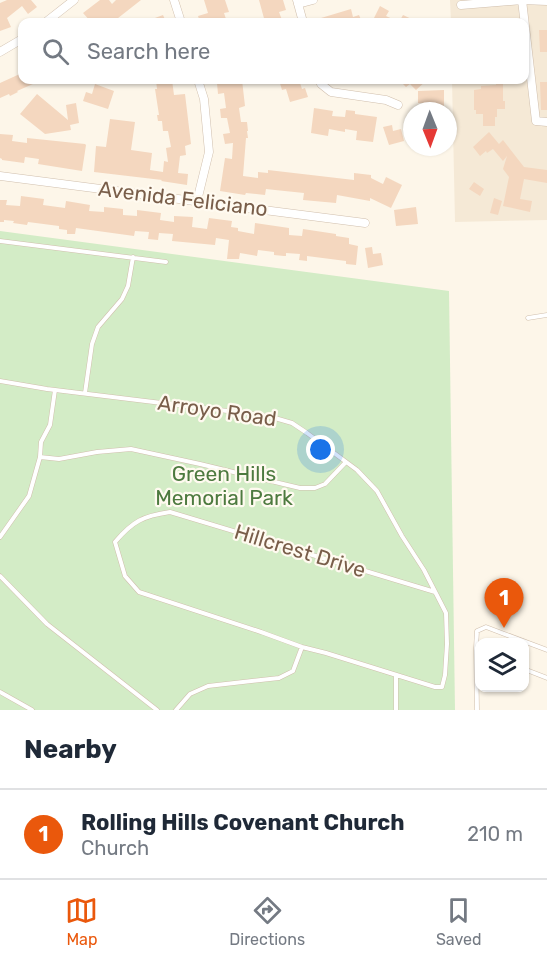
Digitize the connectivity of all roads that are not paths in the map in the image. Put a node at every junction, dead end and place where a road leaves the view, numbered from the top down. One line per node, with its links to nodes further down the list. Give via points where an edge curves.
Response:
1 (74, 0): 8 (street)
2 (174, 0): 9 (street)
3 (313, 0): 6 (street)
4 (522, 0): 5 (street); 7 (street); 11 (street)
5 (547, 1)
6 (298, 2): 10 (street)
7 (461, 5)
8 (51, 18)
9 (180, 18)
10 (302, 18)
11 (524, 18)
12 (18, 41): 13 (street)
13 (0, 52)
14 (529, 60): 18 (street, via 536,121)
15 (199, 84): 20 (street, via 209,152)
16 (321, 84): 17 (street, via 331,92)
17 (398, 105)
18 (547, 122)
19 (0, 176): 20 (street, Avenida Feliciano)
20 (197, 201): 21 (street, Avenida Feliciano)
21 (365, 223)
22 (0, 240): 23 (lane)
23 (132, 257): 24 (lane); 29 (lane, via 128,286 98,327 92,344)
24 (166, 262)
25 (547, 315): 26 (lane)
26 (528, 318)
27 (0, 381): 28 (lane, Arroyo Road)
28 (55, 390): 29 (lane, Arroyo Road); 30 (lane)
29 (85, 393): 31 (lane, Arroyo Road, via 268,416 292,423)
30 (40, 457): 31 (lane, via 59,459 131,449 300,488 325,484); 32 (lane, via 29,496)
31 (346, 462): 34 (lane, Arroyo Road, via 377,491)
32 (0, 537)
33 (0, 576): 47 (lane, via 47,624)
34 (436, 593): 38 (lane, Hillcrest Drive, via 170,512 148,516 127,528 115,542 125,576 139,592); 43 (lane, Arroyo Road, via 446,613 446,675)
35 (477, 638): 36 (lane, via 477,631 486,627)
36 (516, 638)
37 (529, 643): 39 (lane)
38 (302, 647): 41 (lane, Hillcrest Drive); 48 (lane, via 293,671 279,678 208,687 190,694)
39 (547, 650)
40 (529, 671): 42 (lane)
41 (396, 675): 43 (lane, Hillcrest Drive); 49 (lane)
42 (547, 678)
43 (442, 687)
44 (477, 692): 50 (lane)
45 (0, 693): 46 (lane)
46 (32, 710)
47 (157, 710)
48 (176, 710)
49 (396, 710)
50 (477, 710)

